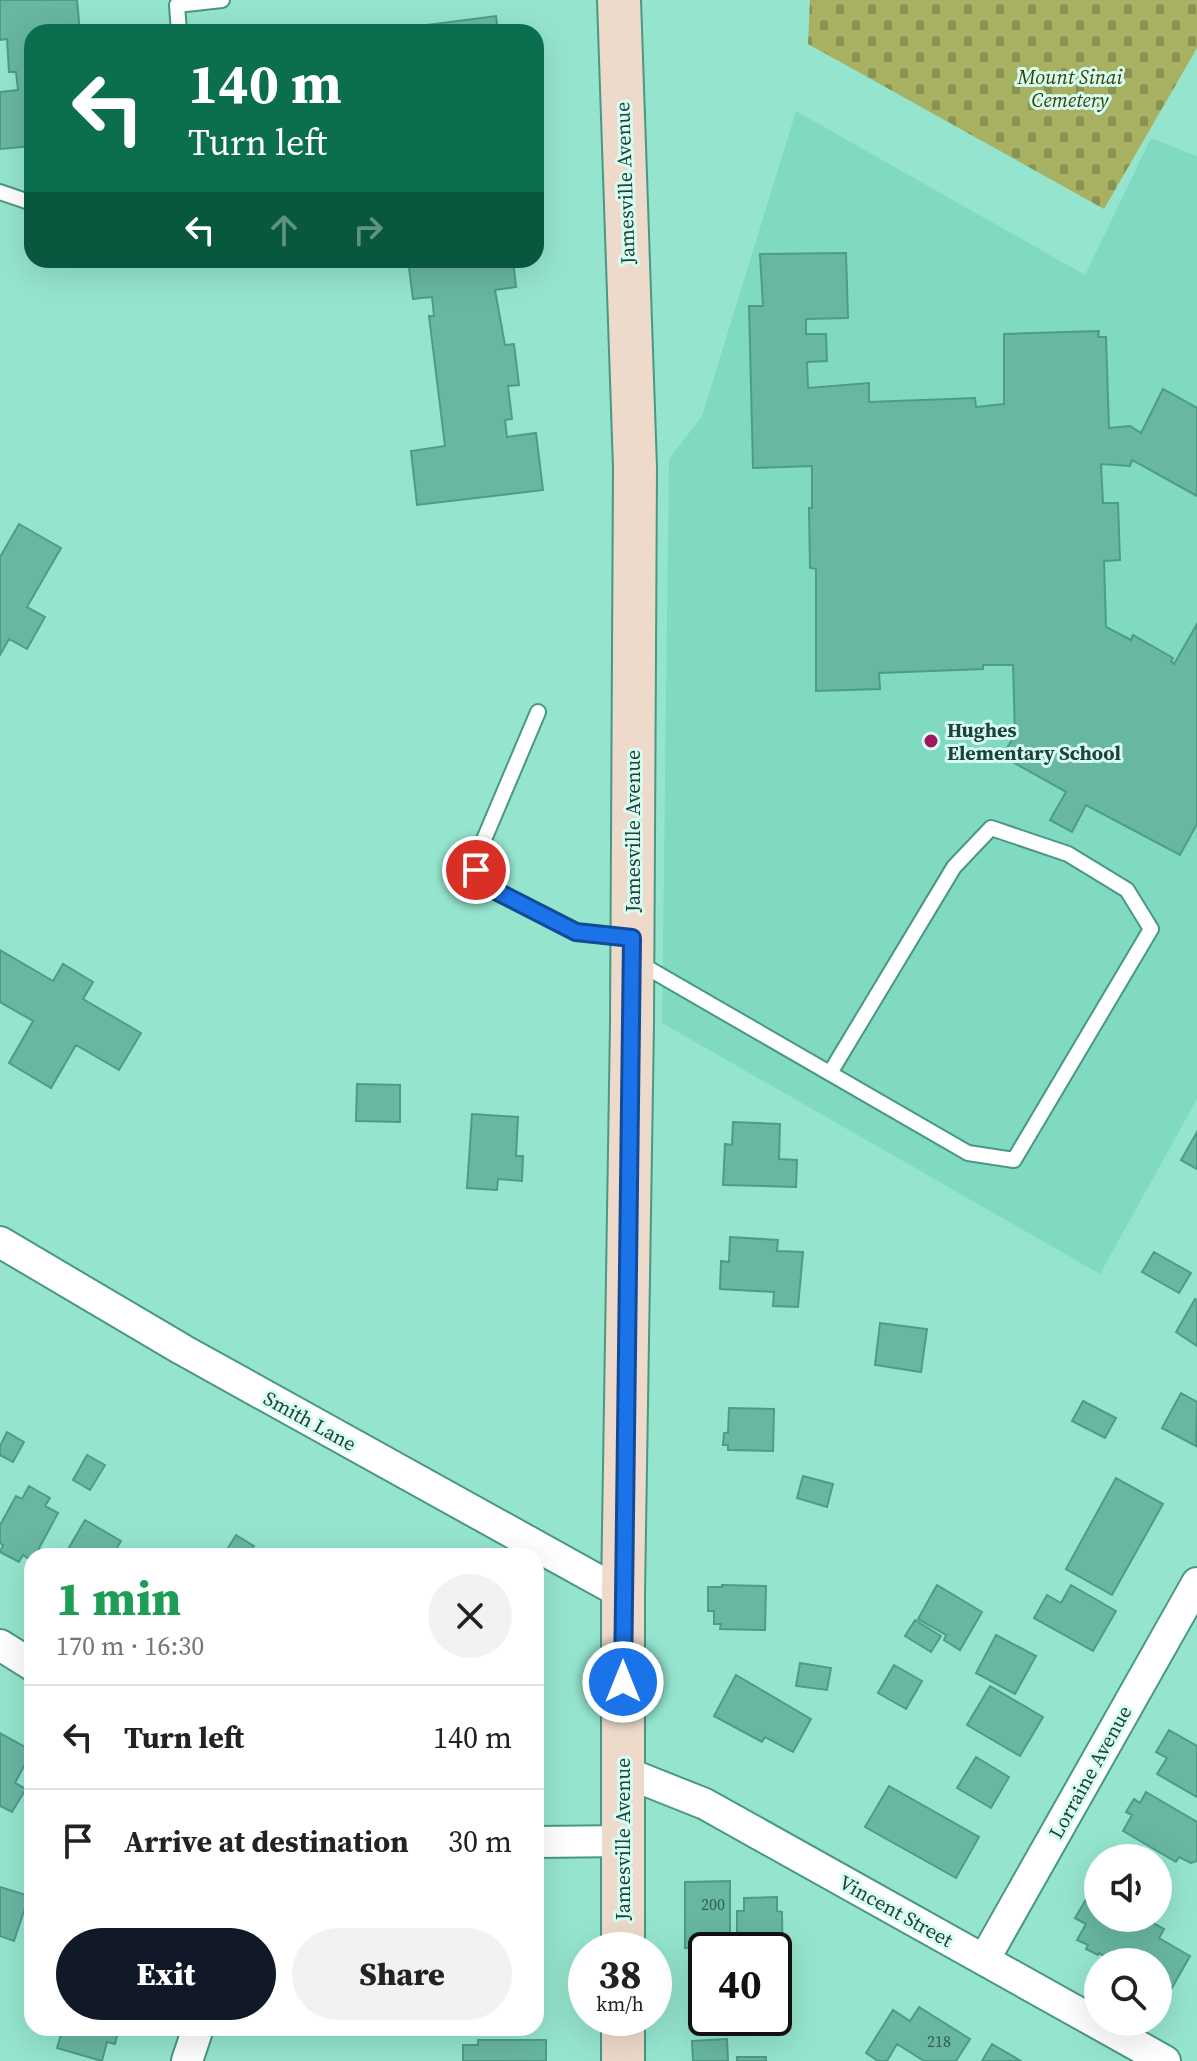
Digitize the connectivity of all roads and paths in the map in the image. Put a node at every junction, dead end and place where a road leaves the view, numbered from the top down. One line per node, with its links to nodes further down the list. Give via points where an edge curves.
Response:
1 (222, 0): 3 (lane, via 177,5)
2 (615, 1): 7 (street, Jamesville Avenue, via 635,468)
3 (178, 24)
4 (0, 192): 5 (lane)
5 (24, 200)
6 (538, 712): 7 (lane, via 477,856 480,881 576,932)
7 (632, 949): 8 (lane); 13 (street, Jamesville Avenue)
8 (830, 1073): 8 (lane, via 968,1153 1014,1160 1151,929 1127,890 1068,854 991,828 954,867)
9 (0, 1242): 10 (street, Smith Lane)
10 (540, 1548)
11 (544, 1550): 13 (street, Smith Lane)
12 (1197, 1583): 20 (street, Lorraine Avenue)
13 (623, 1594): 16 (street, Jamesville Avenue)
14 (0, 1645): 15 (street)
15 (24, 1660)
16 (622, 1771): 17 (street, Jamesville Avenue); 20 (street, Vincent Street, via 705,1804)
17 (623, 1841): 18 (street); 19 (street, Jamesville Avenue)
18 (544, 1842)
19 (623, 1932)
20 (984, 1960): 25 (street, Vincent Street)
21 (195, 2036): 23 (street)
22 (623, 2036): 24 (street)
23 (187, 2061)
24 (623, 2061)
25 (1165, 2061)

